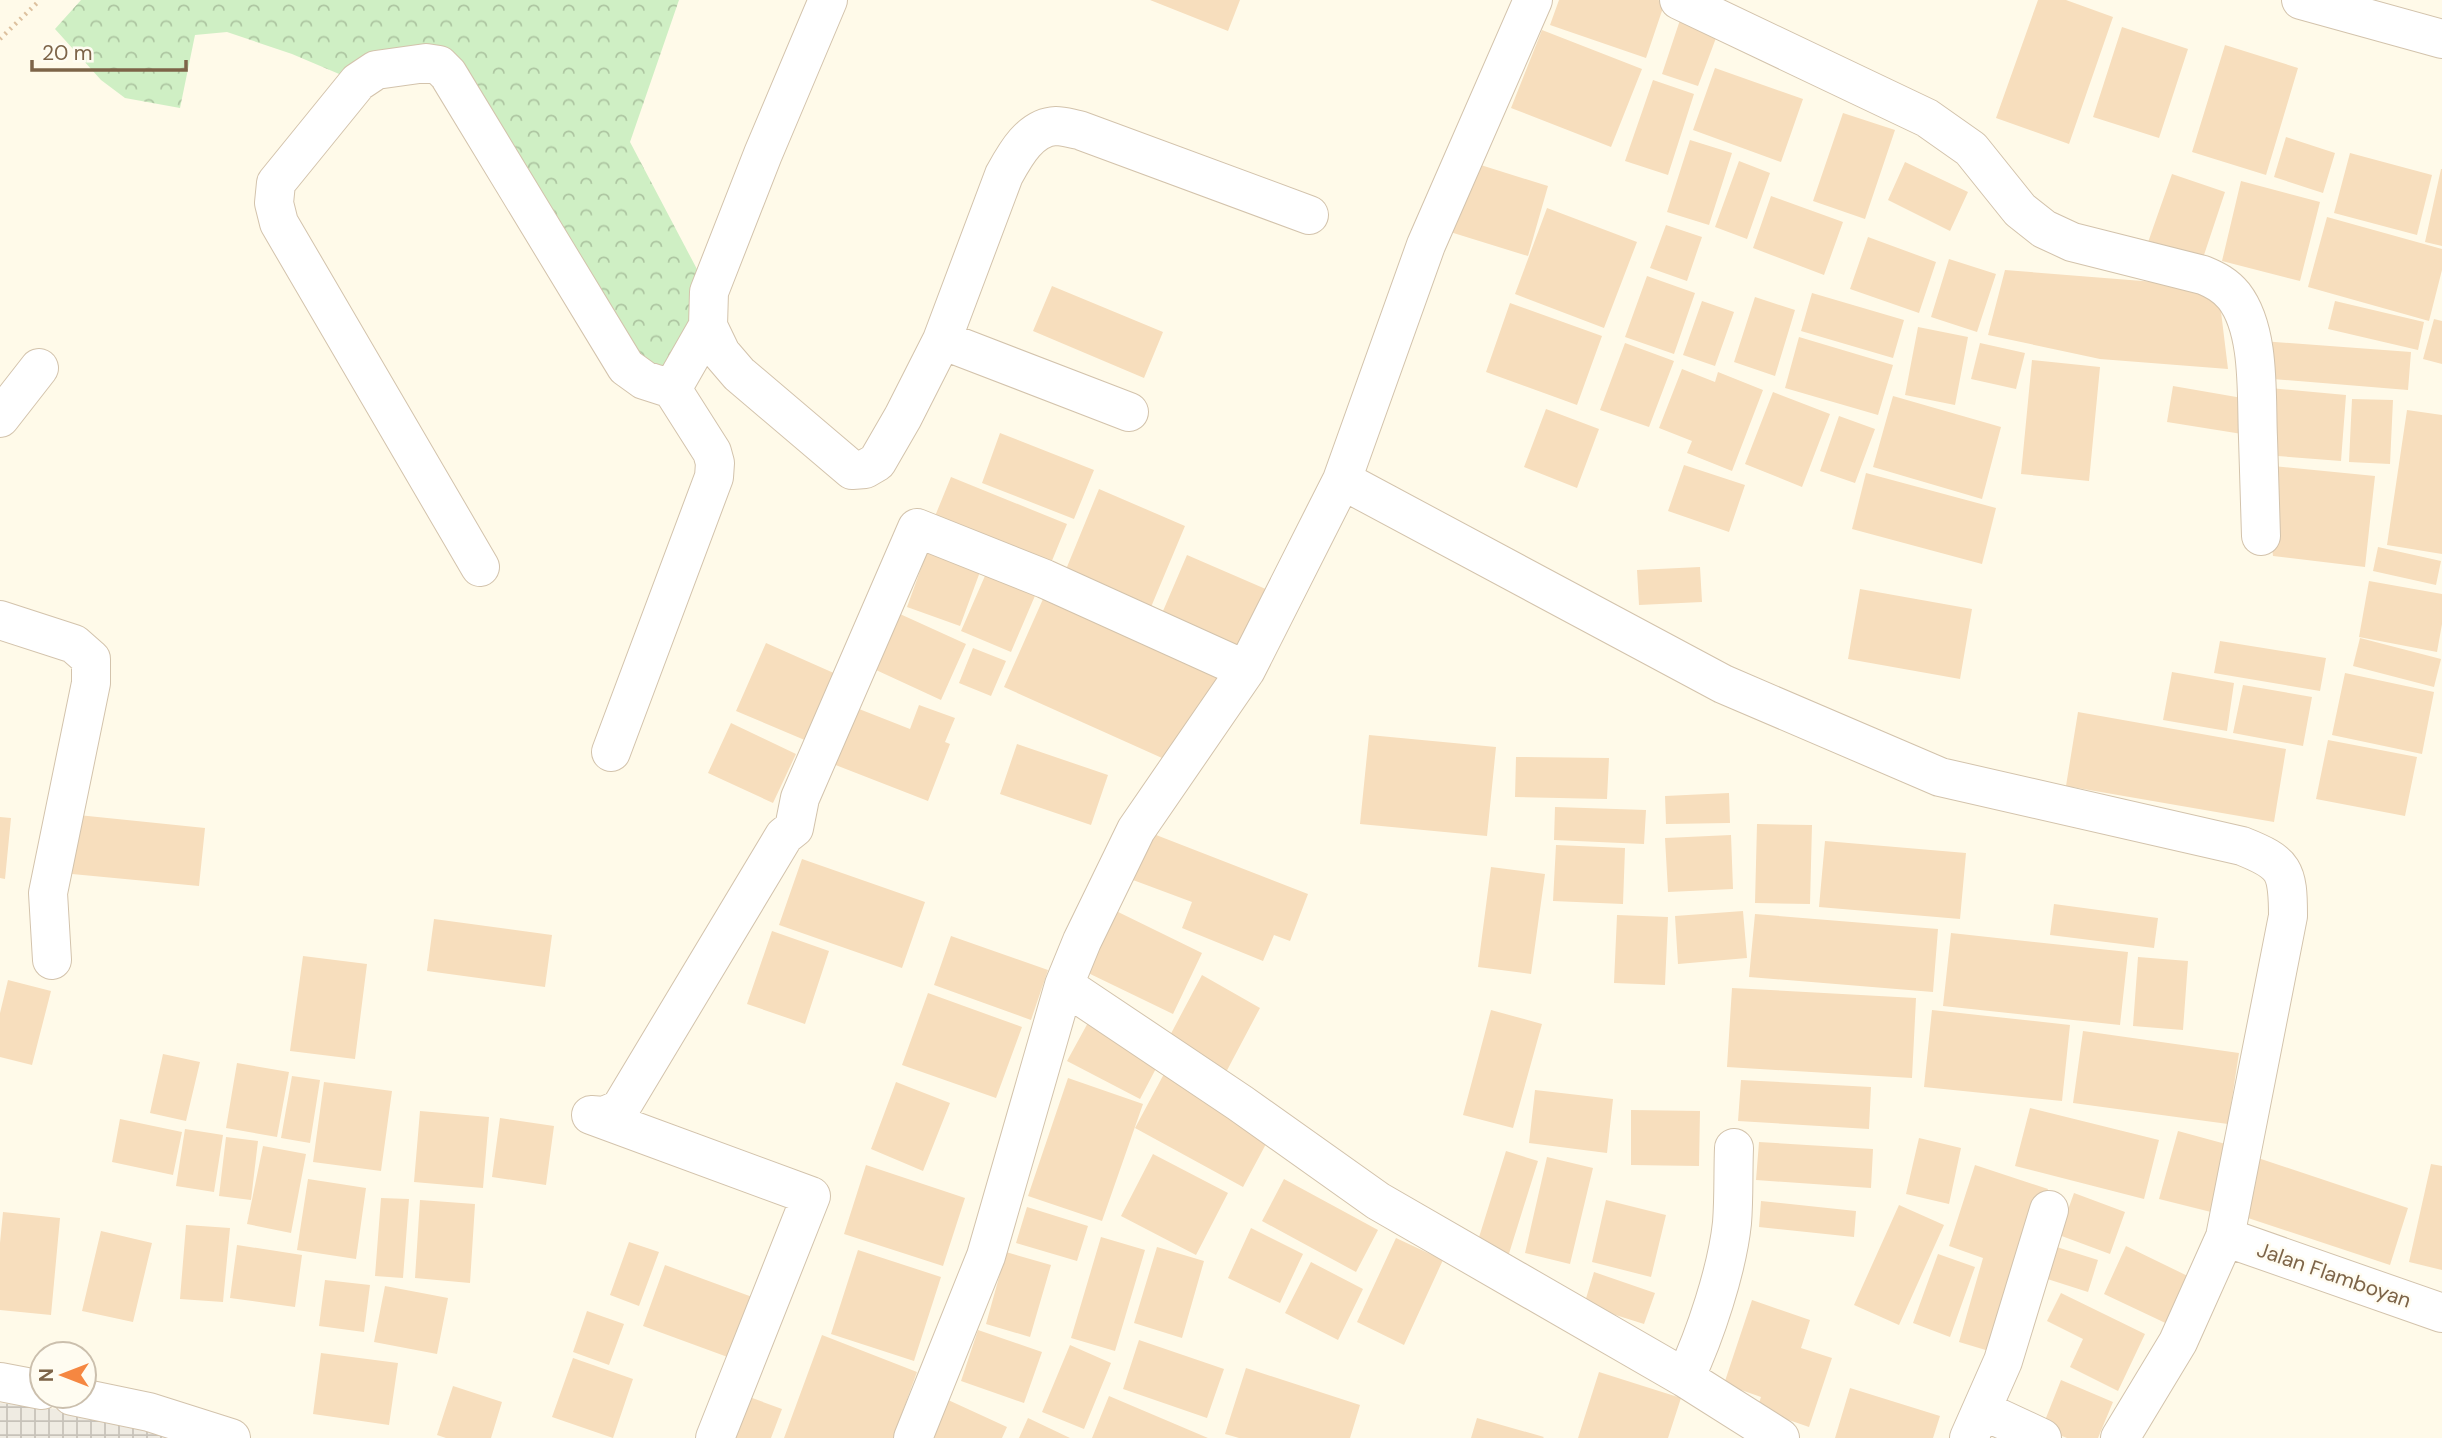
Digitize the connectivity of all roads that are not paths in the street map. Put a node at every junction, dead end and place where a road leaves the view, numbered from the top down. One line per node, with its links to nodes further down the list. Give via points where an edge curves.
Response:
1 (828, 0): 7 (street, via 709,292)
2 (1533, 0): 13 (street, via 1426,245)
3 (1679, 0): 14 (street, via 1927,118 1971,149 2020,210 2043,229 2071,242 2220,282 2246,320 2256,370)
4 (2301, 0): 5 (street)
5 (2442, 39)
6 (1309, 215): 8 (street, via 1079,130 1056,126 1037,132 1017,151 1004,175)
7 (708, 326): 8 (street, via 739,374 852,470 877,462); 10 (street)
8 (942, 340): 11 (street)
9 (39, 368): 12 (street)
10 (672, 389): 15 (street, via 644,380 626,367 439,65 376,70 358,82 276,183 279,223); 18 (street, via 712,452 714,477)
11 (1129, 412)
12 (0, 418)
13 (1342, 480): 17 (street); 23 (street, via 1723,684 1940,777 2242,846 2269,857 2283,869 2288,916)
14 (2261, 536)
15 (480, 567)
16 (0, 620): 19 (street, via 74,644 90,659 91,683 48,893)
17 (1246, 670): 20 (street, via 1136,830); 31 (street, via 1045,579 917,528 800,798 794,828 784,836 620,1109 604,1116 591,1115 811,1196)
18 (611, 752)
19 (51, 960)
20 (1064, 985): 25 (street, via 1378,1201); 32 (street, via 986,1256)
21 (1734, 1148): 25 (street, via 1731,1225 1721,1274)
22 (2049, 1210): 29 (street, via 2003,1361)
23 (2225, 1237): 24 (street, Jalan Flamboyan); 35 (street, via 2178,1342)
24 (2442, 1313)
25 (1685, 1378): 33 (street)
26 (0, 1381): 27 (street)
27 (28, 1387)
28 (98, 1401): 30 (street)
29 (1975, 1424): 34 (street)
30 (232, 1438)
31 (715, 1438)
32 (913, 1438)
33 (1780, 1438)
34 (2042, 1438)
35 (2120, 1438)

